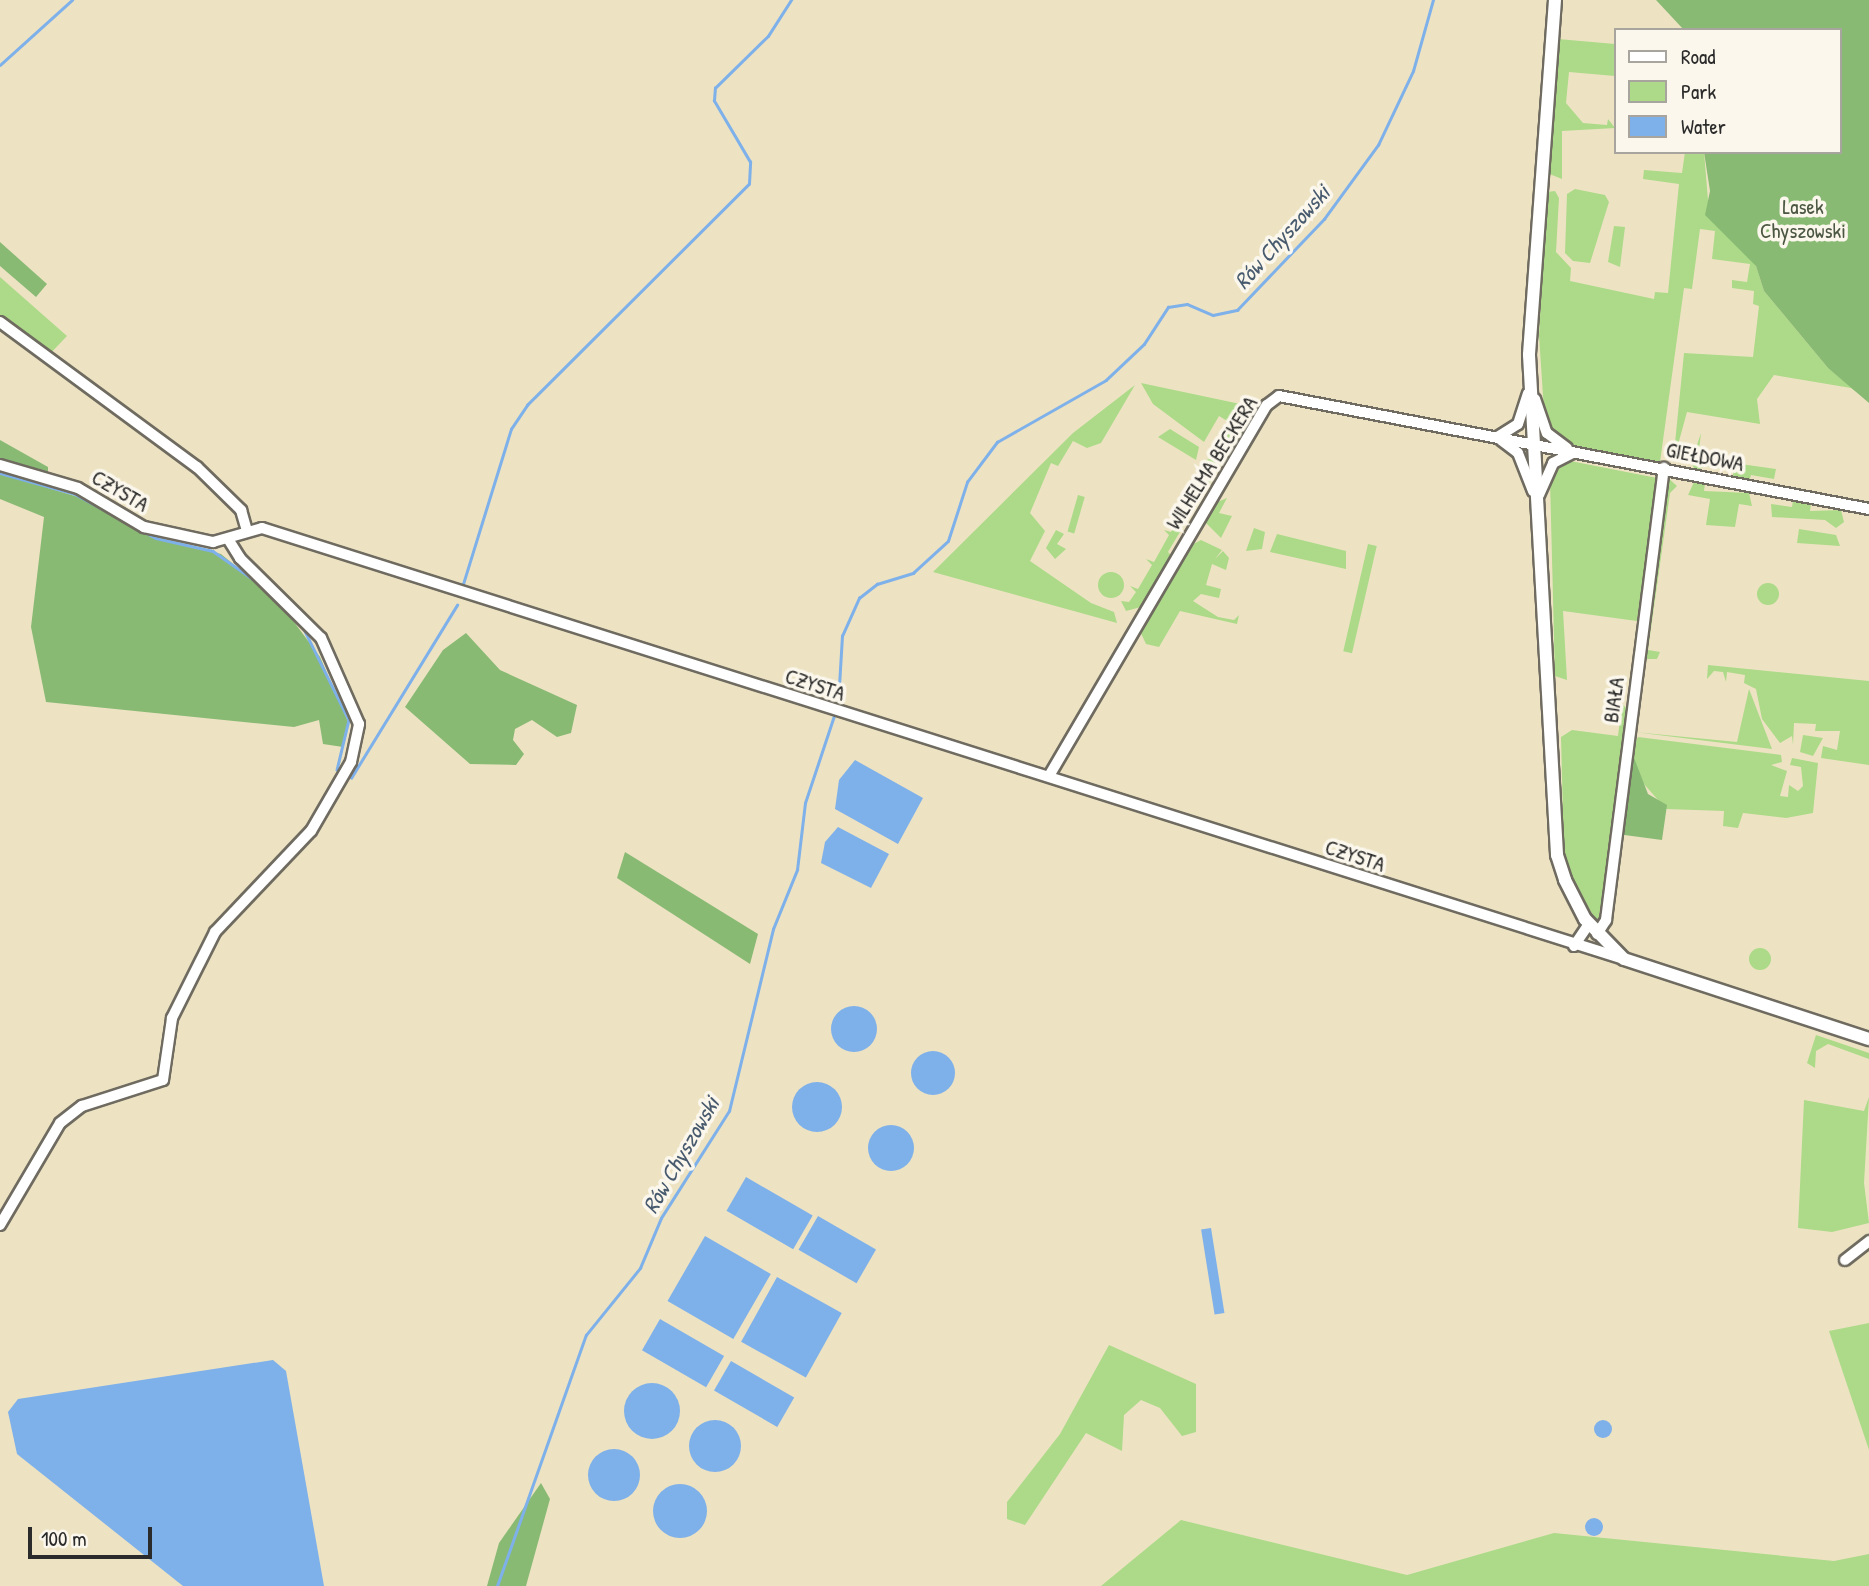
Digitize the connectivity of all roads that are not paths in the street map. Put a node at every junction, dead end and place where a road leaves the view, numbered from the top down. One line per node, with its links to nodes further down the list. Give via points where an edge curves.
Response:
1 (1555, 0): 3 (main road, via 1531,257)
2 (0, 322): 11 (street, via 197,467 241,510)
3 (1530, 383): 4 (street, via 1518,424); 5 (main road); 6 (street, via 1547,433)
4 (1495, 437): 5 (street, WILHELMA BECKERA); 9 (street, via 1523,462); 13 (street, WILHELMA BECKERA, via 1295,397 1279,396 1267,405)
5 (1533, 444): 6 (street, GIEŁDOWA); 9 (main road)
6 (1577, 452): 8 (street, GIEŁDOWA); 9 (street, via 1548,469)
7 (0, 465): 12 (street, CZYSTA, via 78,488 144,527)
8 (1664, 468): 10 (street, GIEŁDOWA); 14 (street, BIAŁA, via 1606,920)
9 (1536, 505): 14 (main road, via 1557,855)
10 (1869, 509)
11 (247, 531): 12 (street, CZYSTA); 13 (street, CZYSTA, via 262,528)
12 (228, 539): 18 (street, via 240,558 321,638 359,723 351,762 311,831 215,932 172,1018 163,1080 82,1106 60,1123)
13 (1049, 776): 15 (street, CZYSTA)
14 (1593, 929): 15 (street, BIAŁA); 16 (main road, CZYSTA)
15 (1574, 946): 16 (street, CZYSTA)
16 (1624, 959): 17 (main road, CZYSTA)
17 (1869, 1039)
18 (0, 1225)
19 (1869, 1241): 20 (street)
20 (1845, 1260)

